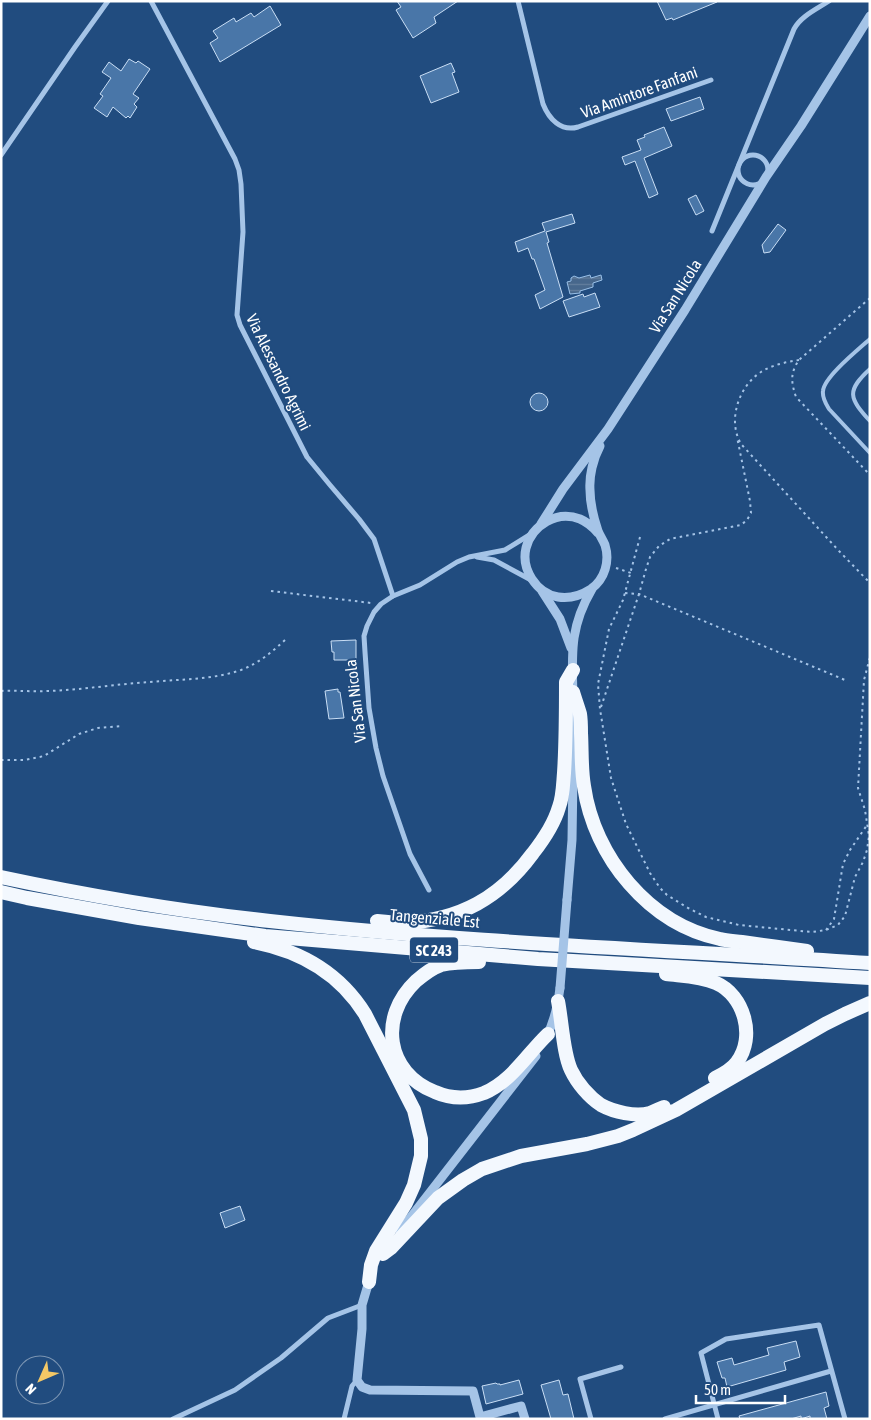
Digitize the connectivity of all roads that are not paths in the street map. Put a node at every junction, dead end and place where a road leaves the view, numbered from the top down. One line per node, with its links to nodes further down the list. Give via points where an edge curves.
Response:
1 (108, 1): 7 (street)
2 (151, 1): 23 (street, Via Alessandro Agrimi, via 239,170 243,232 237,315 240,325 307,457 374,539)
3 (518, 1): 6 (street, Via Amintore Fanfani, via 543,104 556,124 564,128 578,128)
4 (829, 1): 8 (street, via 798,23)
5 (870, 16): 9 (street, Via San Nicola)
6 (711, 80)
7 (1, 155)
8 (739, 164): 9 (street, via 738,173 751,185); 9 (street, via 745,157 755,154 764,158 768,167); 10 (street)
9 (766, 177): 14 (street, Via San Nicola)
10 (712, 231)
11 (870, 339): 15 (lane, via 831,375 823,390 825,404)
12 (870, 369): 13 (lane, via 859,378 853,390 853,400)
13 (870, 421)
14 (608, 429): 16 (street, Via San Nicola); 18 (street, Via San Nicola, via 590,480)
15 (870, 453)
16 (541, 524): 17 (street, Via San Nicola); 18 (street, Via San Nicola, via 567,516 580,519)
17 (533, 532): 19 (street, Via San Nicola, via 505,550); 20 (street, Via San Nicola, via 525,557)
18 (598, 533): 21 (street, Via San Nicola, via 605,544 607,566)
19 (469, 557): 20 (street, Via San Nicola, via 494,560); 23 (street, Via San Nicola, via 420,585)
20 (534, 582): 22 (street, Via San Nicola)
21 (594, 587): 22 (street, Via San Nicola, via 566,598); 24 (street, via 577,621)
22 (541, 589): 24 (street, via 560,619)
23 (393, 596): 28 (street, Via San Nicola, via 374,612 364,636 369,708 383,776 410,854)
24 (572, 653): 25 (street)
25 (573, 670): 26 (street); 30 (highway, via 566,682 560,806 538,847 505,886 483,902 441,918 403,923 310,916)
26 (573, 692): 34 (highway, via 580,715 588,806 594,826 615,866 629,884 681,925 698,933 720,940 828,953); 37 (street, bridge, via 572,840)
27 (1, 877): 30 (highway, Tangenziale Est / SC 243, via 144,903)
28 (430, 890)
29 (1, 892): 31 (highway, Tangenziale Est / SC 243)
30 (270, 921): 34 (highway, Tangenziale Est / SC 243, via 465,939)
31 (176, 924): 32 (highway, Tangenziale Est / SC 243, via 265,936); 41 (highway, via 189,930 276,948 316,965 348,991 376,1033 414,1110 421,1139 421,1156 414,1185 376,1251)
32 (538, 959): 33 (highway, Tangenziale Est / SC 243); 39 (highway, via 526,962 460,962 440,966 423,975 408,988 398,1004 392,1023 392,1044 410,1077 424,1088 444,1096 464,1098 501,1084)
33 (597, 961): 36 (highway, Tangenziale Est / SC 243); 37 (highway, via 615,967 699,978 730,992 739,1004 747,1032 737,1062 724,1073 649,1113 632,1114 601,1105 588,1094 571,1070 566,1056)
34 (848, 962): 35 (highway, Tangenziale Est / SC 243)
35 (870, 963)
36 (870, 978)
37 (559, 995): 39 (street)
38 (870, 1003): 40 (highway, via 825,1024 676,1110 633,1130 587,1144 521,1156 482,1169 438,1198)
39 (548, 1034): 40 (street, via 528,1066)
40 (383, 1254): 41 (street)
41 (368, 1282): 42 (street)
42 (362, 1305): 45 (street); 47 (street, via 328,1318 281,1358 235,1390)
43 (621, 1367): 50 (street, via 580,1379)
44 (831, 1371): 46 (street); 46 (street, via 818,1326 726,1339 702,1354); 53 (street)
45 (357, 1380): 48 (street, via 352,1386); 49 (street, via 370,1390 473,1391 480,1417 521,1406)
46 (714, 1404): 51 (street); 52 (street)
47 (173, 1419)
48 (344, 1419)
49 (525, 1419)
50 (591, 1419)
51 (665, 1419)
52 (718, 1419)
53 (845, 1419)

